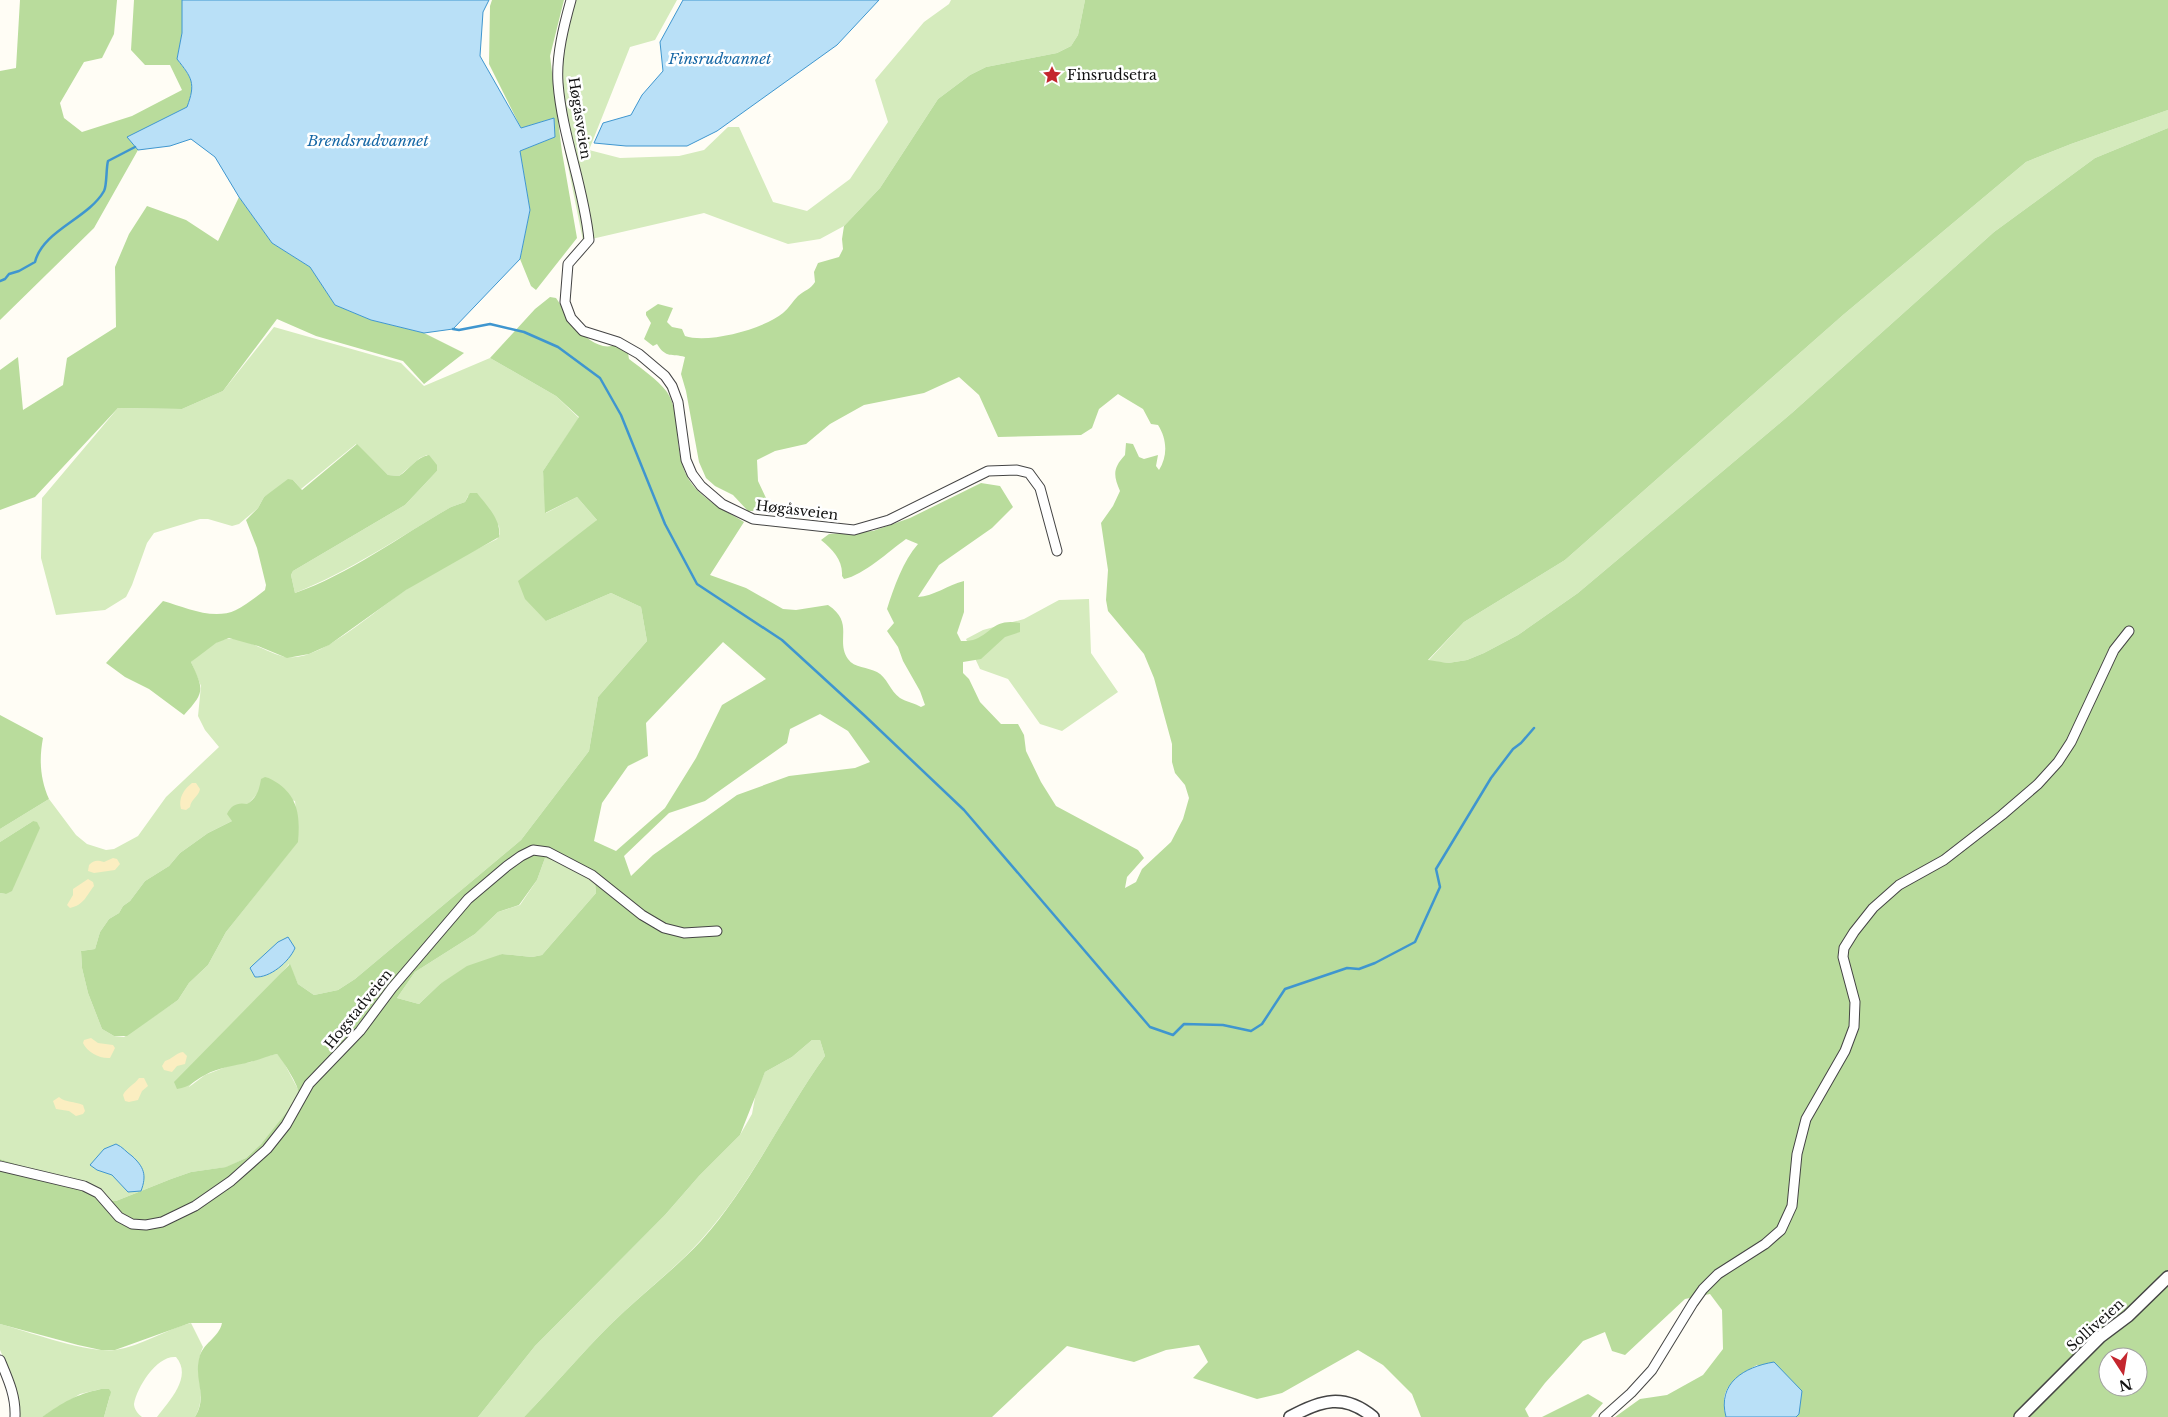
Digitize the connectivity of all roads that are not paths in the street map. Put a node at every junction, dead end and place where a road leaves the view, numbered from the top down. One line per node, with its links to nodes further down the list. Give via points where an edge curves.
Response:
1 (571, 0): 2 (street, Høgåsveien, via 559,56 558,81 589,240 568,264 565,302 571,318 583,331 618,342 639,354 665,376 678,402 686,460 701,486 722,504 753,520 854,530 889,520 988,471 1017,470 1029,473 1040,488)
2 (1056, 551)
3 (2128, 631): 11 (street, via 2114,650 2071,742 2038,784 1944,860 1900,885 1873,908 1854,932 1844,948 1843,957 1855,1002 1854,1027 1845,1052 1806,1119 1797,1154 1792,1206 1781,1230 1718,1274 1703,1289 1652,1370)
4 (717, 931): 5 (street, Hogstadveien, via 684,933 664,928 642,915 592,875 548,852 533,850 506,866 468,899 360,1031 309,1084 286,1126 268,1149 195,1206 162,1222 132,1224 119,1217 98,1193 84,1186)
5 (0, 1166)
6 (2168, 1277): 12 (street, Solliveien, via 2128,1316 2100,1337)
7 (0, 1360): 8 (street, via 12,1388)
8 (15, 1417)
9 (1290, 1417): 10 (street, via 1314,1405 1341,1401 1351,1402)
10 (1374, 1417)
11 (1604, 1417)
12 (2020, 1417)

